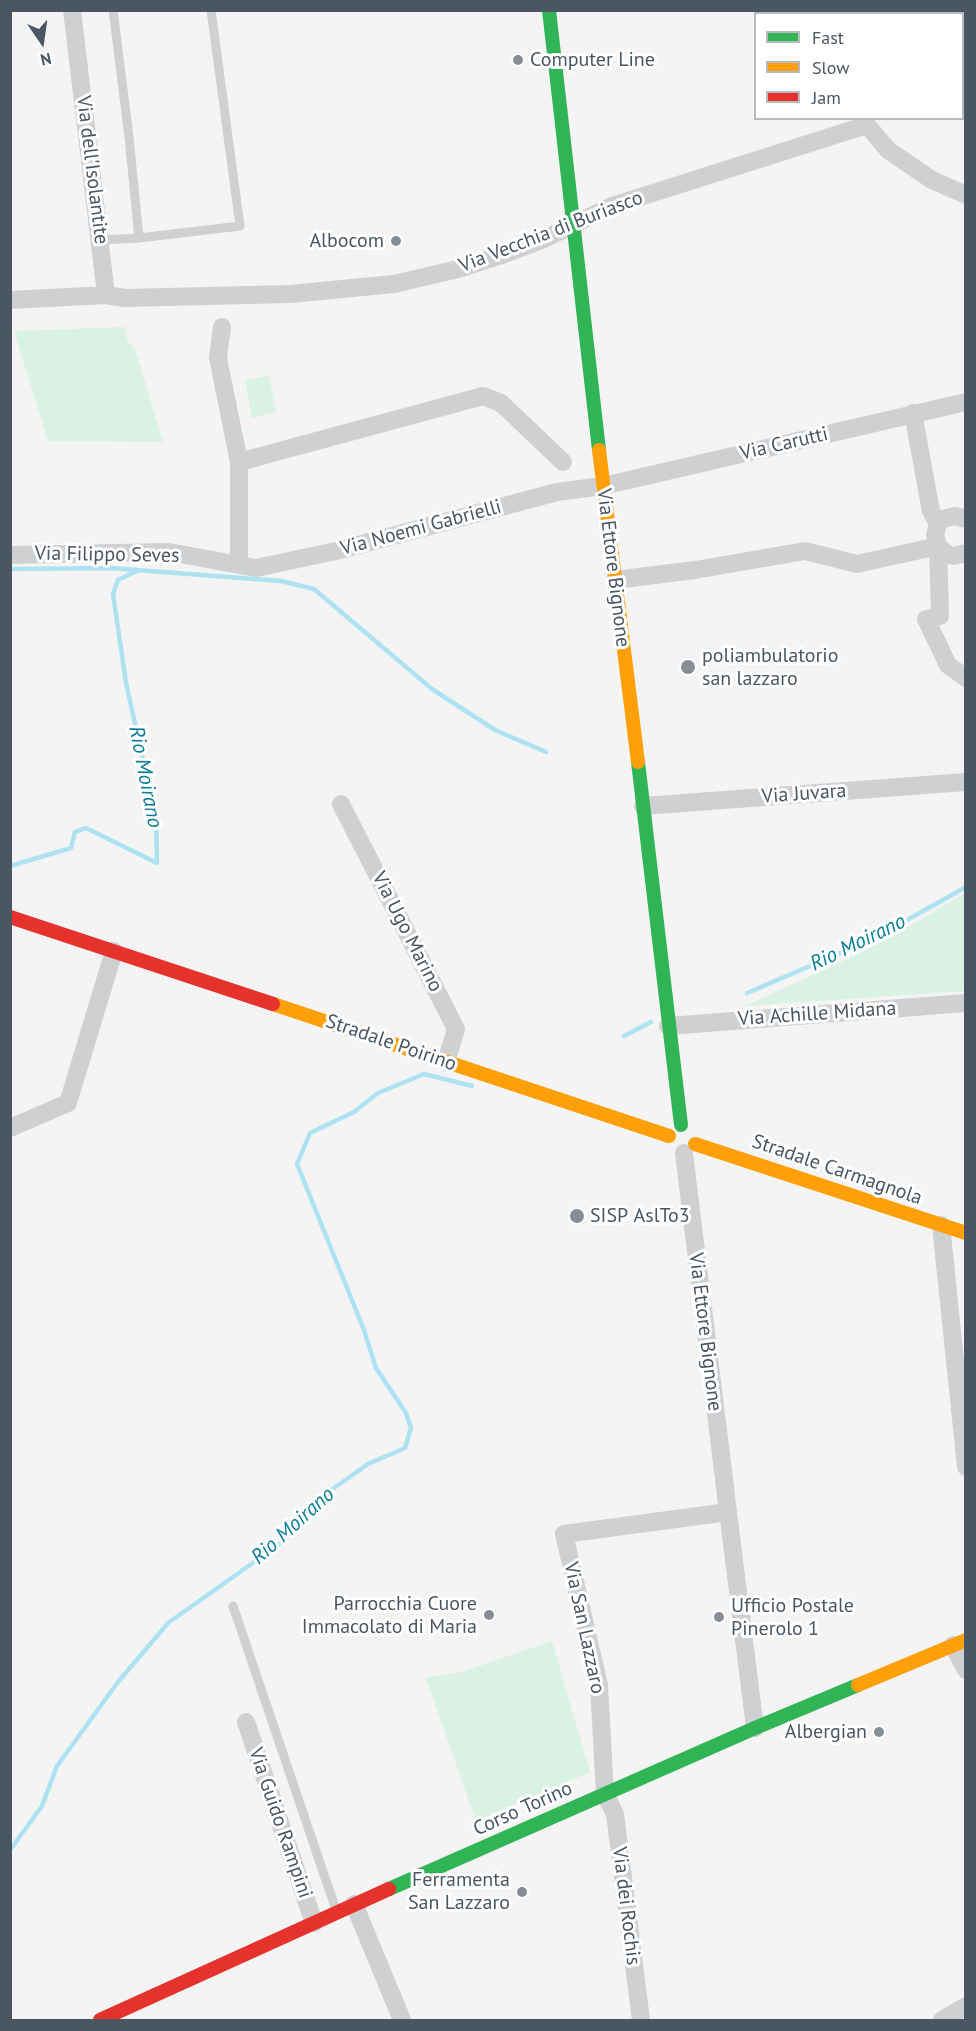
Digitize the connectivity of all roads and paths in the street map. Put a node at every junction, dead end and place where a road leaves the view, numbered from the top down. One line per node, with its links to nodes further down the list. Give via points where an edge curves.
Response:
1 (72, 10): 9 (street, Via dell'Isolantite)
2 (113, 10): 8 (lane)
3 (211, 10): 8 (lane, via 240,226)
4 (549, 10): 7 (main road, Via Ettore Bignone)
5 (866, 122): 6 (street, via 888,150 932,180); 7 (street, Via Vecchia di Buriasco, via 612,206)
6 (966, 195)
7 (573, 225): 10 (street, Via Vecchia di Buriasco, via 499,256 394,284 290,294 125,298); 17 (main road, Via Ettore Bignone)
8 (140, 238): 9 (lane)
9 (101, 240): 10 (street, Via dell'Isolantite)
10 (106, 295): 11 (street, Via Vecchia di Buriasco)
11 (10, 300)
12 (222, 327): 15 (street, via 218,358)
13 (966, 402): 14 (street, Via Carutti)
14 (914, 413): 17 (street, Via Carutti); 19 (street, via 931,511)
15 (239, 462): 16 (street, via 483,396 501,403); 23 (street)
16 (563, 462)
17 (603, 486): 23 (street, Via Noemi Gabrielli, via 557,492 291,561 256,568); 24 (main road, Via Ettore Bignone)
18 (966, 519): 19 (street, via 949,516)
19 (939, 524): 20 (street, via 935,535)
20 (938, 546): 21 (street, via 947,554); 24 (street, via 857,564 805,550); 25 (street, via 940,616 926,619 948,666)
21 (966, 553)
22 (10, 555): 23 (street, Via Filippo Seves, via 169,552)
23 (238, 565)
24 (615, 580): 28 (main road, Via Ettore Bignone)
25 (966, 678)
26 (966, 782): 28 (street, Via Juvara)
27 (341, 804): 33 (street, Via Ugo Marino, via 456,1029)
28 (643, 806): 32 (main road, Via Ettore Bignone)
29 (10, 917): 30 (main road, Stradale Poirino)
30 (114, 951): 33 (main road, Stradale Poirino); 35 (street, via 68,1103)
31 (966, 1003): 32 (street, Via Achille Midana)
32 (668, 1026): 34 (main road, Via Ettore Bignone)
33 (446, 1062): 36 (main road, Stradale Poirino)
34 (681, 1125): 36 (main road); 37 (main road, via 695,1134)
35 (10, 1128)
36 (669, 1136): 37 (main road, via 672,1148)
37 (689, 1148): 38 (main road, Stradale Carmagnola); 41 (street, Via Ettore Bignone)
38 (941, 1225): 39 (main road, Stradale Carmagnola); 40 (street)
39 (966, 1233)
40 (966, 1467)
41 (728, 1512): 46 (street, Via Ettore Bignone); 47 (street, Via San Lazzaro, via 564,1534 599,1685)
42 (233, 1606): 49 (lane)
43 (959, 1643): 44 (street); 46 (main road, Corso Torino)
44 (966, 1670)
45 (246, 1722): 50 (street, Via Guido Rampini)
46 (755, 1728): 47 (main road, Corso Torino)
47 (605, 1794): 48 (main road, Corso Torino); 54 (street, Via dei Rochis, via 615,1814)
48 (354, 1904): 49 (main road, Corso Torino); 53 (street)
49 (337, 1912): 50 (main road, Corso Torino)
50 (314, 1923): 52 (main road, Corso Torino)
51 (966, 2006): 55 (street)
52 (100, 2020)
53 (402, 2020)
54 (640, 2020)
55 (942, 2020)

